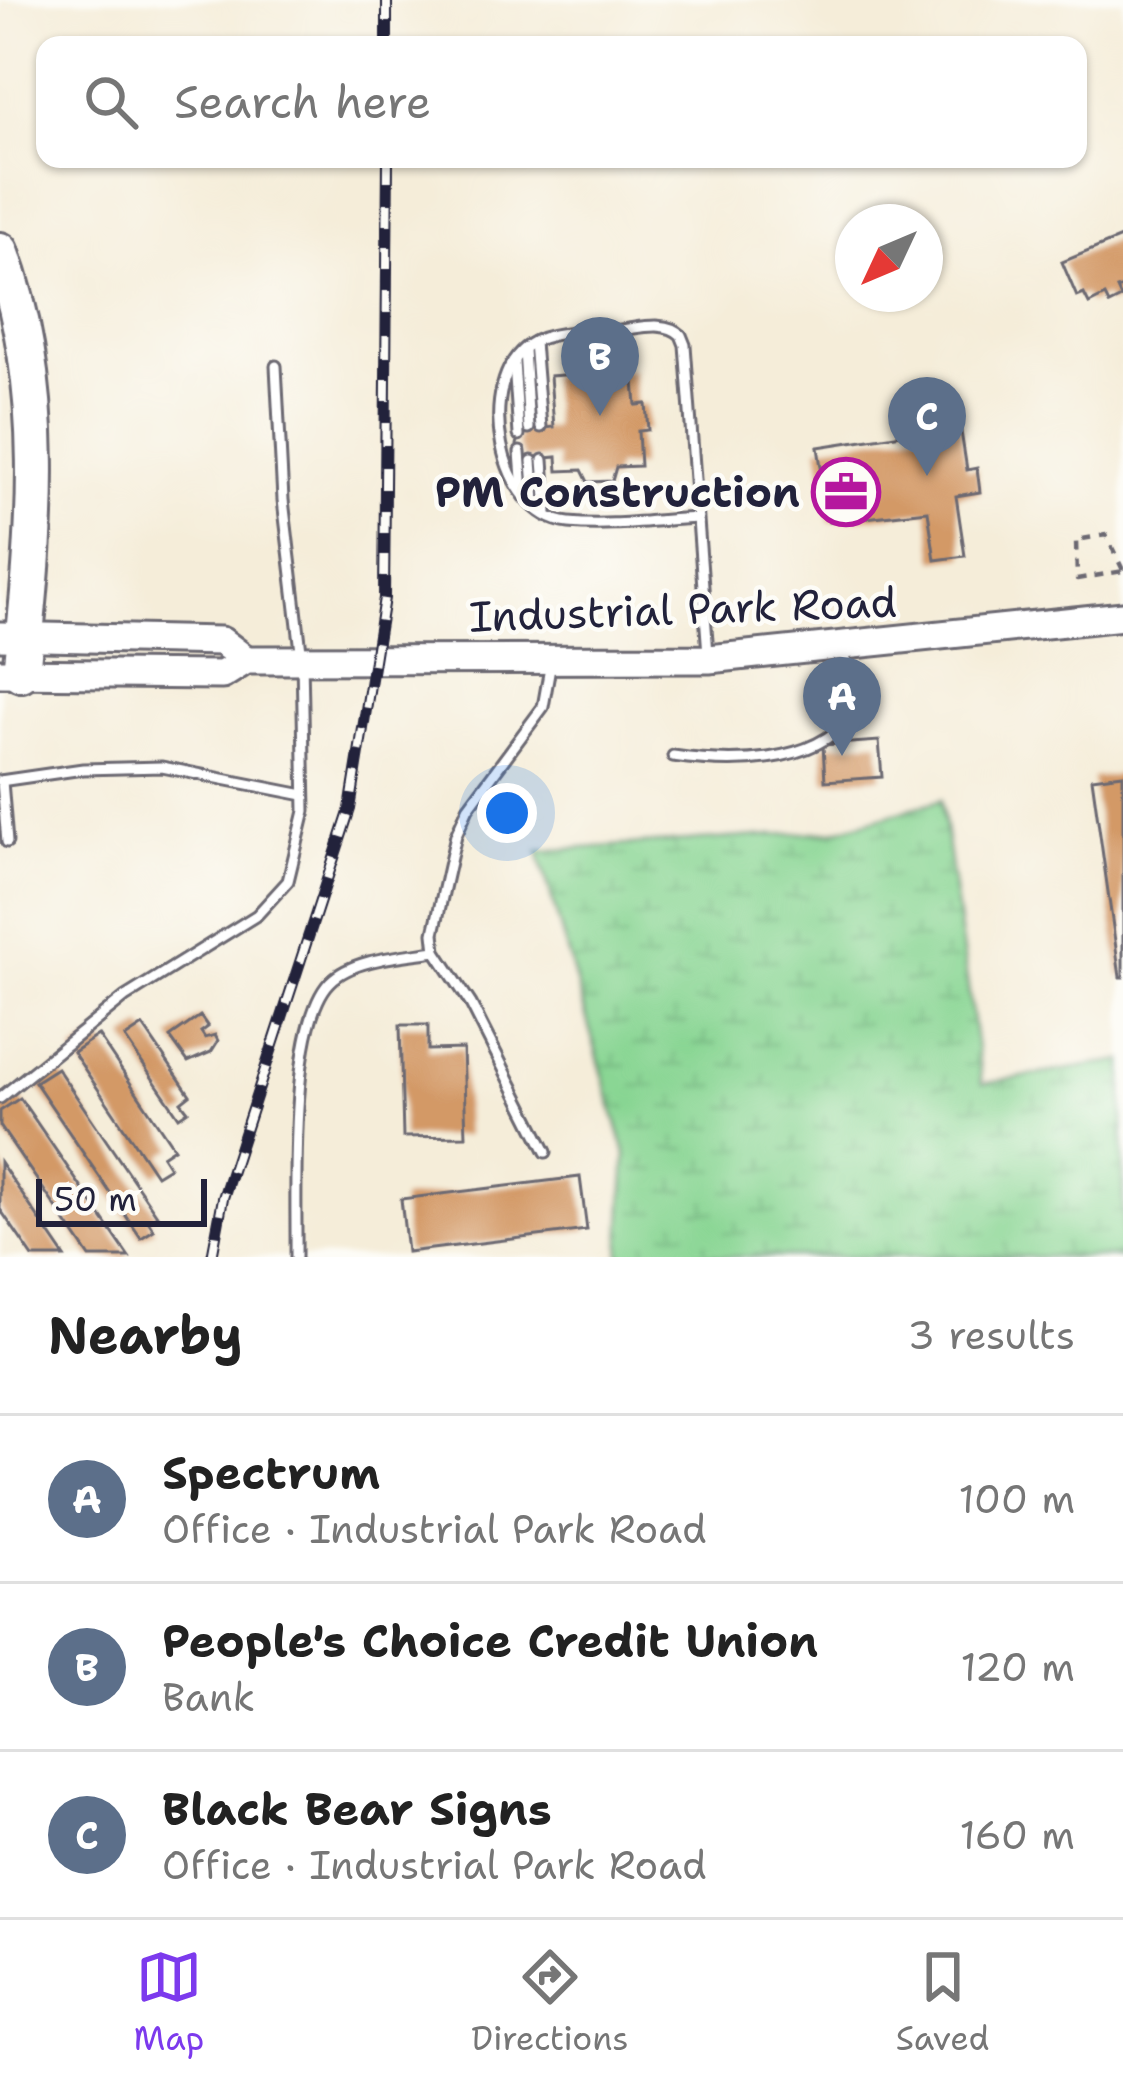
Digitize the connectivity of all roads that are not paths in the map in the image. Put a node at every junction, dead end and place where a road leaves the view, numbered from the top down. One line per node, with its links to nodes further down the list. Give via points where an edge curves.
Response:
1 (0, 251): 14 (highway, via 24,329 33,420 35,537)
2 (534, 342): 3 (lane); 6 (lane); 11 (lane, via 662,326 681,335)
3 (524, 350): 4 (lane); 6 (lane)
4 (513, 359): 6 (lane); 8 (lane, via 500,435 505,471)
5 (276, 366): 15 (lane)
6 (530, 430)
7 (520, 452): 8 (lane)
8 (524, 492): 9 (lane)
9 (535, 502): 10 (lane); 10 (lane, via 538,460)
10 (547, 512): 11 (lane, via 567,523)
11 (697, 518): 16 (lane)
12 (1123, 616): 13 (main road, Industrial Park Road)
13 (845, 648): 16 (main road, Industrial Park Road); 18 (lane, via 850,717 804,752 711,761)
14 (12, 655): 15 (main road, Industrial Park Road, via 222,675 246,660)
15 (302, 659): 17 (main road, Industrial Park Road); 20 (lane)
16 (709, 659): 17 (main road, Industrial Park Road)
17 (551, 662): 22 (lane, via 543,707 456,836 434,920)
18 (673, 755)
19 (1, 781): 20 (lane, via 162,767); 21 (lane)
20 (304, 795): 23 (lane, via 298,854 276,899 125,998)
21 (7, 842)
22 (436, 951): 24 (lane, via 472,1004); 25 (lane, via 341,973 321,994 300,1078)
23 (0, 1098)
24 (546, 1152)
25 (296, 1257)

